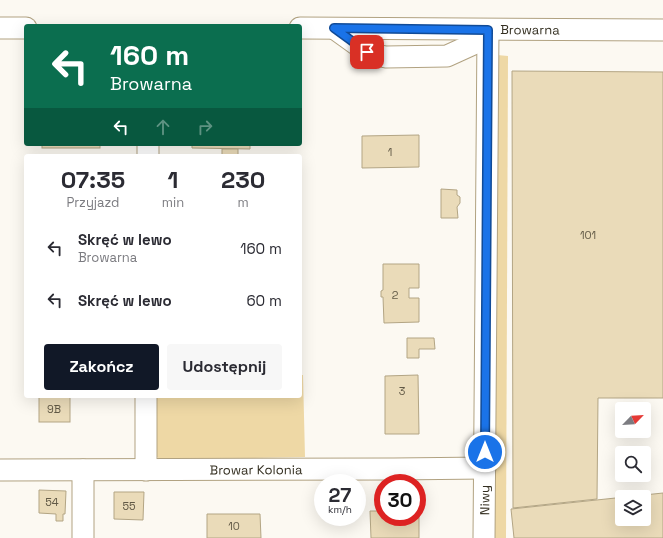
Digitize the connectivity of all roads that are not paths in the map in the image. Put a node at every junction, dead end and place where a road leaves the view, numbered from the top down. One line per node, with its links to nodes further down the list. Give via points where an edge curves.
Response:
1 (0, 28): 2 (street)
2 (24, 28)
3 (302, 28): 4 (street, Browarna)
4 (334, 28): 5 (street, Browarna); 5 (street, via 367,52 386,57 447,56 480,41)
5 (488, 30): 6 (street, Browarna); 8 (street, Niwy)
6 (663, 30)
7 (146, 398): 11 (street)
8 (485, 468): 11 (street, Browar Kolonia); 13 (street, Niwy)
9 (0, 470): 10 (street, Browar Kolonia)
10 (83, 470): 11 (street, Browar Kolonia); 12 (street)
11 (146, 470)
12 (83, 538)
13 (484, 538)

